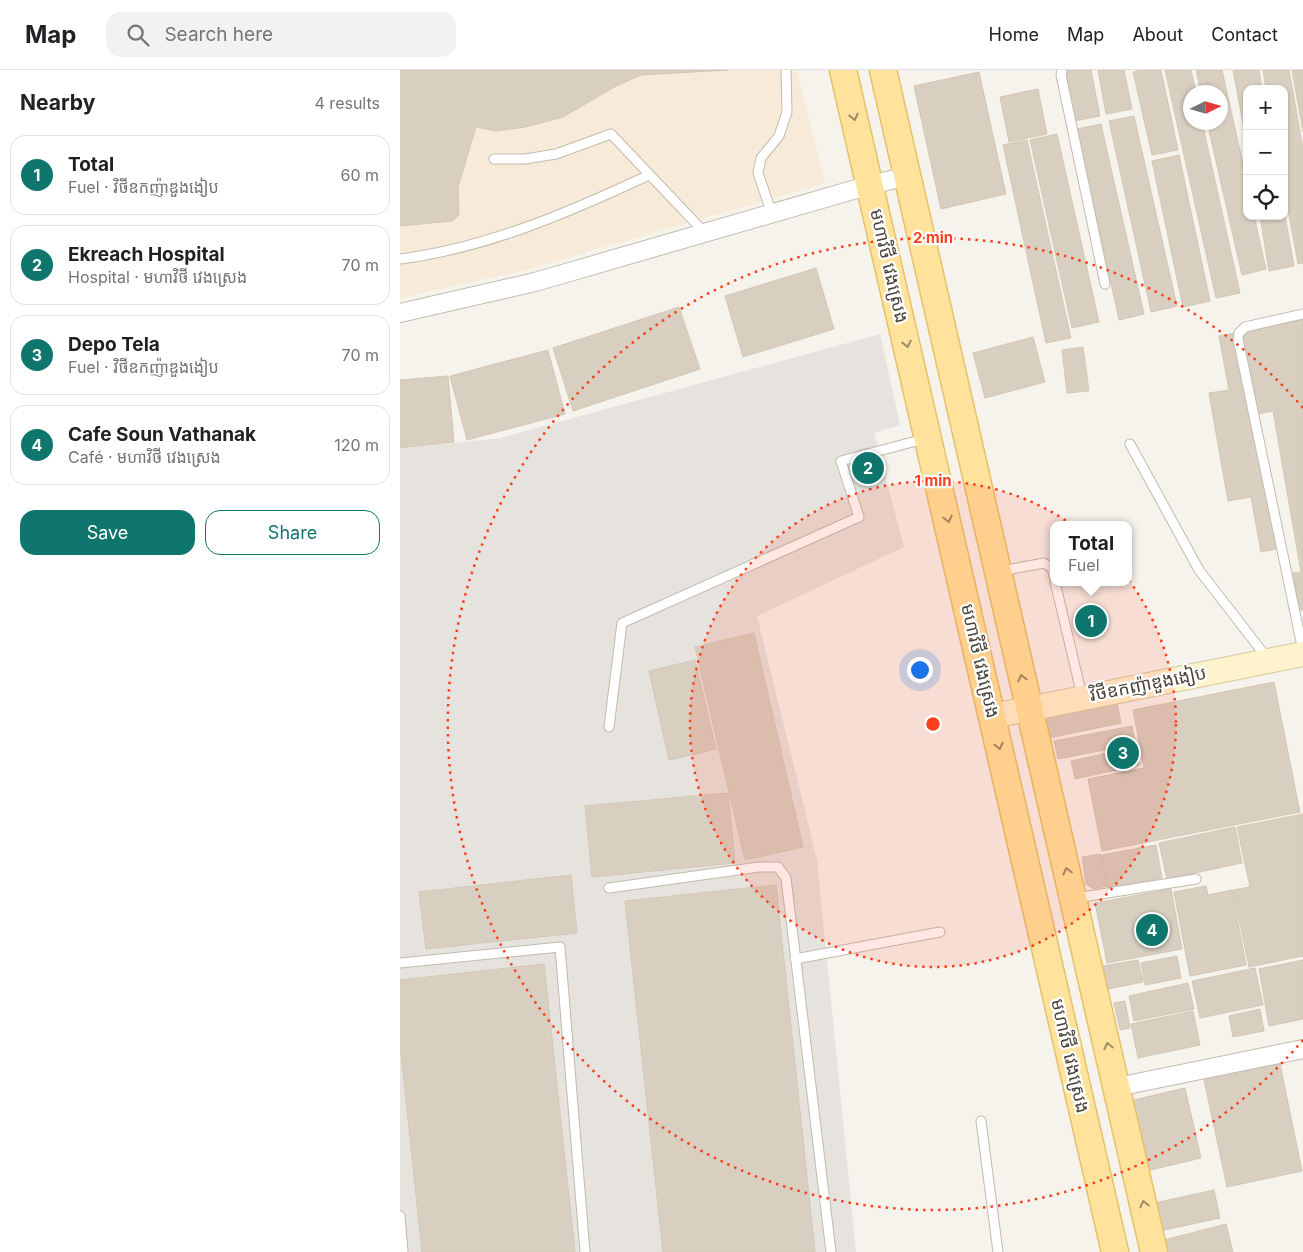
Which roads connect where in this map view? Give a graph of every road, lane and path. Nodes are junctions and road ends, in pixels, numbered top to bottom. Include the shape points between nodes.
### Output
1 (786, 70) edge
2 (843, 70) edge
3 (883, 70) edge
4 (1062, 70) edge
5 (494, 159) dead end
6 (649, 175) junction
7 (908, 176) junction
8 (870, 185) junction
9 (772, 214) junction
10 (705, 233) junction
11 (400, 259) edge
12 (1106, 284) dead end
13 (400, 313) edge
14 (1303, 314) edge
15 (929, 437) junction
16 (1130, 444) dead end
17 (1050, 567) edge
18 (998, 572) junction
19 (1056, 586) edge
20 (1303, 652) edge
21 (1268, 660) junction
22 (1082, 697) junction
23 (1029, 707) junction
24 (993, 716) junction
25 (609, 727) dead end
26 (1196, 880) dead end
27 (609, 888) dead end
28 (1074, 899) junction
29 (940, 932) dead end
30 (796, 959) junction
31 (400, 963) edge
32 (1303, 1051) edge
33 (1118, 1087) junction
34 (982, 1121) dead end
35 (400, 1216) edge
36 (403, 1252) edge
37 (585, 1252) edge
38 (831, 1252) edge
39 (998, 1252) edge
40 (1115, 1252) edge
41 (1154, 1252) edge

1 - 9 lane via 787,112 779,136 761,158 758,173
2 -> 8 main road, មហាវិថី វេងស្រេង
3 - 7 main road
4 - 12 lane
5 - 6 lane via 556,154 611,134
6 - 10 lane
6 - 11 lane via 575,210 460,248
7 - 8 street
7 - 18 main road
8 - 9 street
8 -> 15 main road, មហាវិថី វេងស្រេង
9 - 10 street
10 - 13 street via 535,282
14 - 20 lane via 1245,327 1238,339
15 -> 24 main road, មហាវិថី វេងស្រេង
15 - 25 lane via 841,461 858,517 622,622
16 - 21 lane via 1199,570
17 - 18 lane via 1044,563
23 -> 18 main road
19 - 22 lane
20 - 21 street, វិថីឧកញ៉ាឌួងងៀប
21 - 22 street, វិថីឧកញ៉ាឌួងងៀប
22 - 23 street, វិថីឧកញ៉ាឌួងងៀប
23 - 24 street, វិថីឧកញ៉ាឌួងងៀប
28 -> 23 main road
24 -> 40 main road, មហាវិថី វេងស្រេង
26 - 28 lane
27 - 30 lane via 759,867 778,868 786,878
33 -> 28 main road
29 - 30 lane
30 - 38 lane
31 - 37 lane via 560,947
32 - 33 street
41 -> 33 main road
34 - 39 lane
35 - 36 lane

